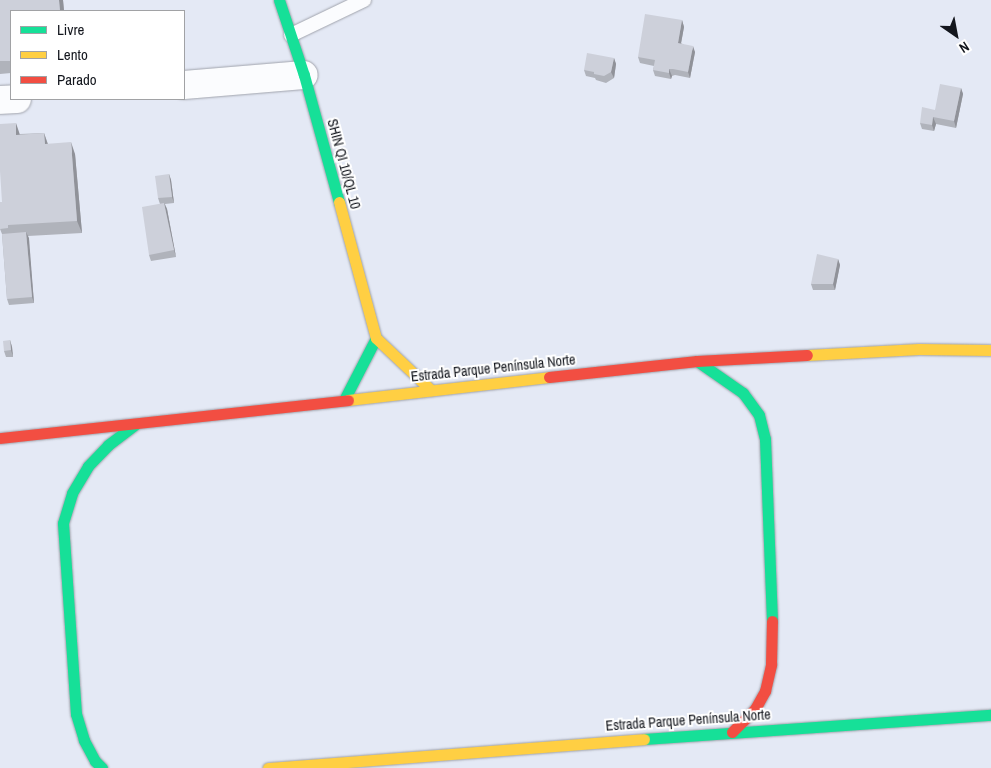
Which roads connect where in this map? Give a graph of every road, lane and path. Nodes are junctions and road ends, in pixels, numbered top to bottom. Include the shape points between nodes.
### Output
1 (279, 0) edge
2 (364, 0) edge
3 (290, 35) junction
4 (304, 75) junction
5 (185, 85) edge
6 (376, 338) junction
7 (991, 350) edge
8 (697, 361) junction
9 (431, 390) junction
10 (344, 400) junction
11 (138, 423) junction
12 (0, 438) edge
13 (991, 715) edge
14 (732, 732) junction
15 (102, 768) edge
16 (268, 768) edge

1 - 3 main road, SHIN QI 10/QL 10
2 - 3 lane
3 - 4 main road, SHIN QI 10/QL 10
4 - 5 street
4 - 6 main road, SHIN QI 10/QL 10
6 - 9 main road
6 - 10 main road
7 - 8 main road, Estrada Parque Península Norte via 919,349
8 - 9 main road, Estrada Parque Península Norte
8 - 14 main road via 743,394 759,415 765,439 773,642 771,664 765,691 755,709
9 - 10 main road, Estrada Parque Península Norte
10 - 11 main road, Estrada Parque Península Norte
11 - 12 main road, Estrada Parque Península Norte
11 - 15 main road via 108,445 88,466 72,493 63,522 76,714 84,740
13 - 14 main road, Estrada Parque Península Norte
14 - 16 main road, Estrada Parque Península Norte

